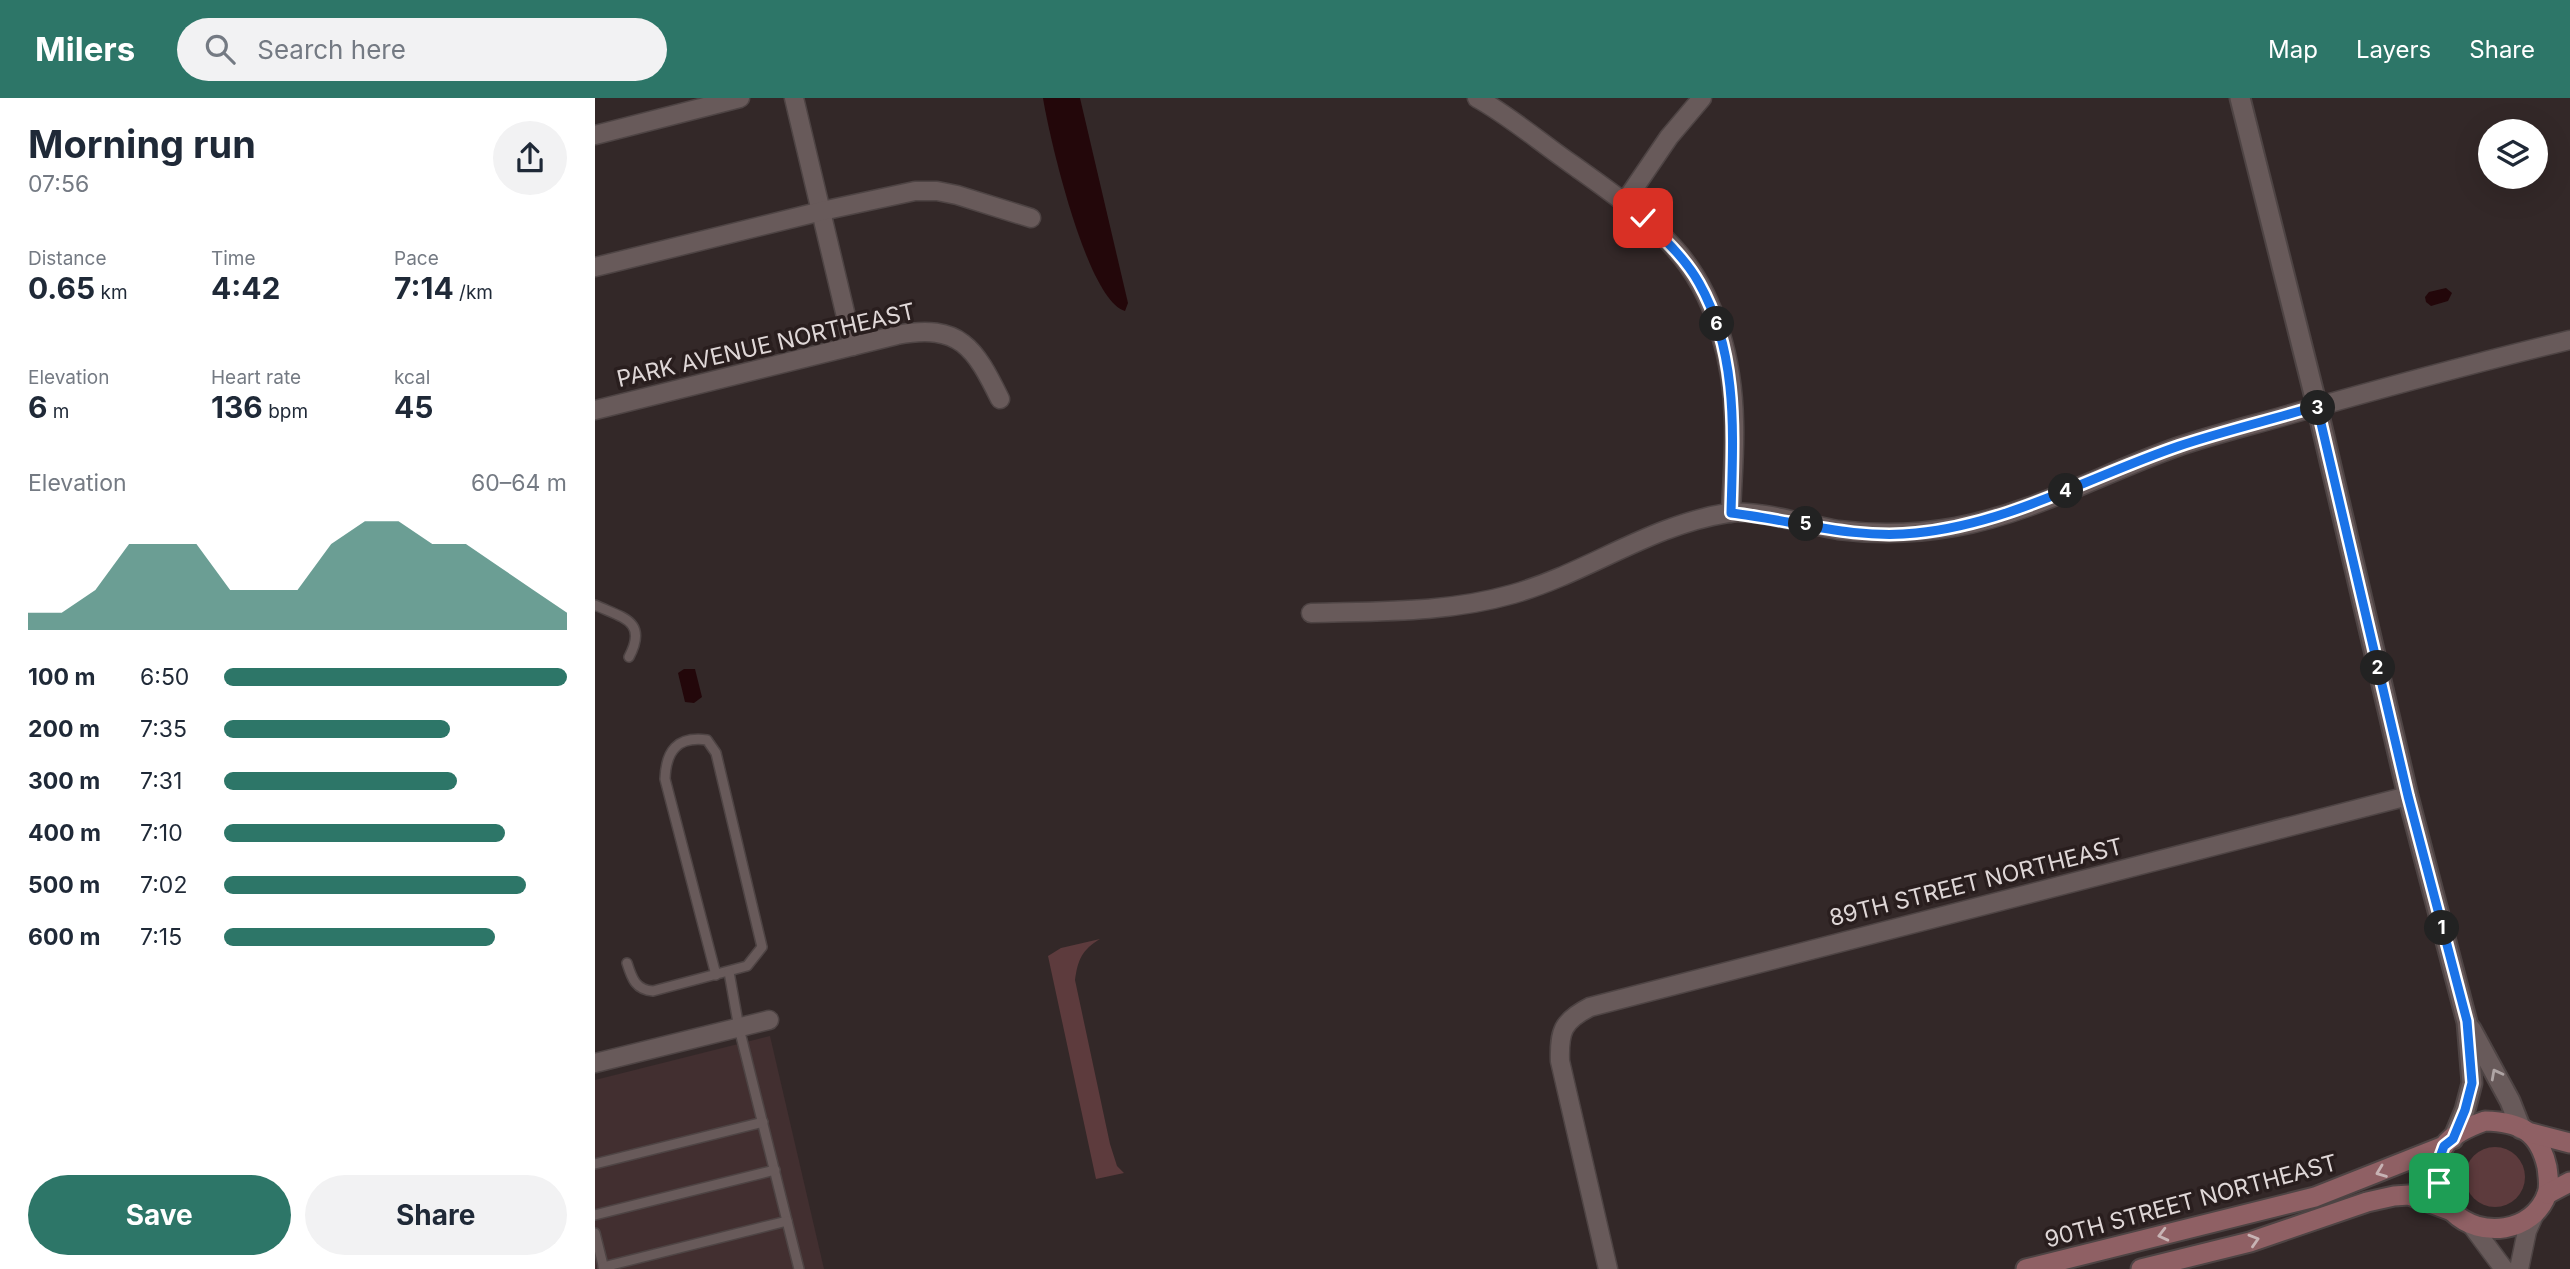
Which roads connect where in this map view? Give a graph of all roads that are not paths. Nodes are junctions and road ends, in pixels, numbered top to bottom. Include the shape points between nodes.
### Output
1 (740, 98) edge
2 (794, 98) edge
3 (1477, 98) edge
4 (1702, 98) edge
5 (2240, 98) edge
6 (595, 135) edge
7 (1624, 203) junction
8 (822, 211) junction
9 (1031, 218) dead end
10 (595, 267) edge
11 (2570, 340) edge
12 (853, 346) junction
13 (1000, 399) dead end
14 (2317, 406) junction
15 (595, 410) edge
16 (1731, 513) junction
17 (595, 605) edge
18 (1311, 613) dead end
19 (629, 657) dead end
20 (2408, 796) junction
21 (627, 963) dead end
22 (729, 972) junction
23 (716, 975) junction
24 (769, 1020) dead end
25 (2467, 1021) junction
26 (739, 1028) junction
27 (595, 1063) edge
28 (763, 1122) junction
29 (2526, 1131) junction
30 (2449, 1143) junction
31 (2570, 1143) edge
32 (595, 1164) edge
33 (775, 1170) junction
34 (2570, 1182) edge
35 (2547, 1194) junction
36 (2452, 1211) junction
37 (2536, 1212) junction
38 (595, 1215) edge
39 (787, 1221) junction
40 (2472, 1226) junction
41 (596, 1237) edge
42 (604, 1268) edge
43 (799, 1269) edge
44 (1608, 1269) edge
45 (2027, 1269) edge
46 (2141, 1269) edge
47 (2504, 1269) edge
48 (2519, 1269) edge

1 - 6 street
2 - 8 street
3 - 7 street
4 - 7 street via 1668,137
5 - 14 street
7 - 16 street via 1675,250 1699,282 1714,316 1724,346 1734,421
8 - 9 street via 880,197 937,191
8 - 10 street
8 - 12 street
11 - 14 street
12 - 13 street, PARK AVENUE NORTHEAST via 912,332 945,335 971,349
12 - 15 street, PARK AVENUE NORTHEAST
14 - 16 street via 2179,446 2029,505 1959,526 1915,534 1878,534
14 - 20 street
16 - 18 street via 1648,536 1551,581 1490,600 1440,610
17 - 19 lane via 630,621 637,638
20 - 25 street
20 - 44 street, 89TH STREET NORTHEAST via 1590,1007 1572,1016 1560,1042 1560,1061
21 - 23 lane via 633,980 643,990
22 - 23 lane
22 - 23 lane via 747,966 762,947 716,753 707,740 695,738 681,741 672,751 665,764 665,779
22 - 26 lane
24 - 26 street
29 -> 25 street
25 - 30 street via 2472,1083
26 - 27 street
26 - 28 lane
28 - 32 lane
28 - 33 lane
29 - 30 main road via 2504,1122 2485,1121 2467,1127
29 - 31 main road
29 - 35 main road via 2544,1155
30 - 36 main road via 2440,1157 2439,1183
30 -> 45 main road, 90TH STREET NORTHEAST via 2315,1197
33 - 38 lane
33 - 39 lane
34 - 35 main road
35 - 37 main road
36 - 40 main road
46 -> 36 main road, 90TH STREET NORTHEAST via 2250,1242 2394,1196 2409,1195
37 - 40 main road via 2512,1227
37 - 48 street
39 - 42 lane
39 - 43 lane
40 - 47 street
41 - 42 lane

